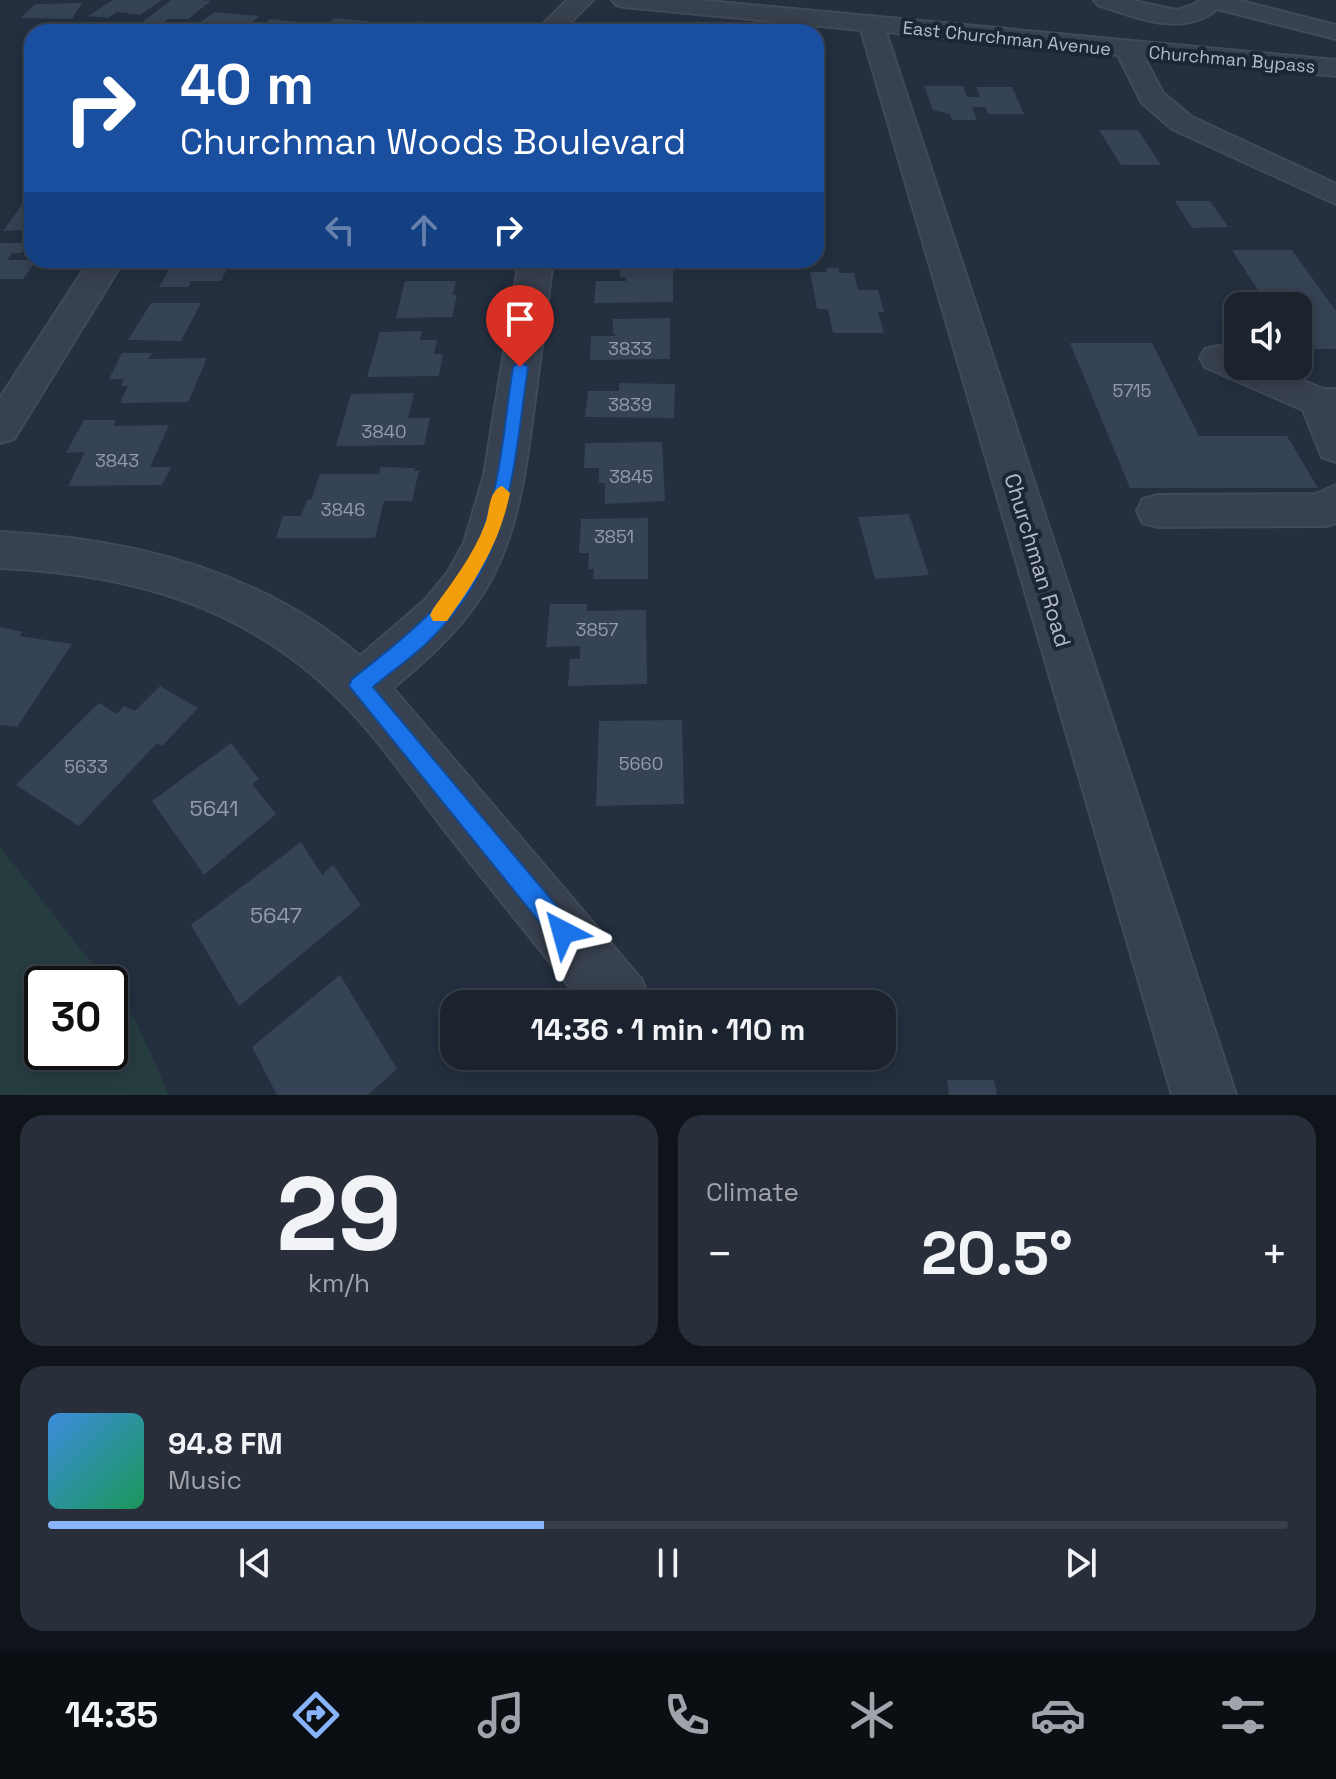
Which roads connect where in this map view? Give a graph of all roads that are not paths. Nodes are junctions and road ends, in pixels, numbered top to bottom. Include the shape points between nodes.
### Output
1 (581, 0) edge
2 (624, 0) edge
3 (1106, 0) edge
4 (535, 23) edge
5 (871, 24) junction
6 (1336, 32) edge
7 (1128, 50) junction
8 (1336, 68) edge
9 (1336, 195) edge
10 (102, 268) edge
11 (535, 270) edge
12 (1218, 358) dead end
13 (1327, 402) edge
14 (0, 429) edge
15 (1336, 447) edge
16 (1336, 501) edge
17 (1158, 511) dead end
18 (0, 550) edge
19 (359, 686) junction
20 (610, 990) edge
21 (1204, 1095) edge

1 - 4 street
2 - 5 street, East Churchman Avenue
3 - 6 street via 1181,18 1198,15 1213,1
5 - 7 street, East Churchman Avenue
5 - 21 street, Churchman Road
7 - 8 street, Churchman Bypass
7 - 9 street, East Churchman Avenue via 1152,97 1182,123
10 - 14 street
11 - 19 street via 504,483 488,541 465,583 432,624
12 - 13 street
13 - 15 street
16 - 17 street via 1326,510
18 - 19 street via 88,556 182,578 275,621
19 - 20 street

